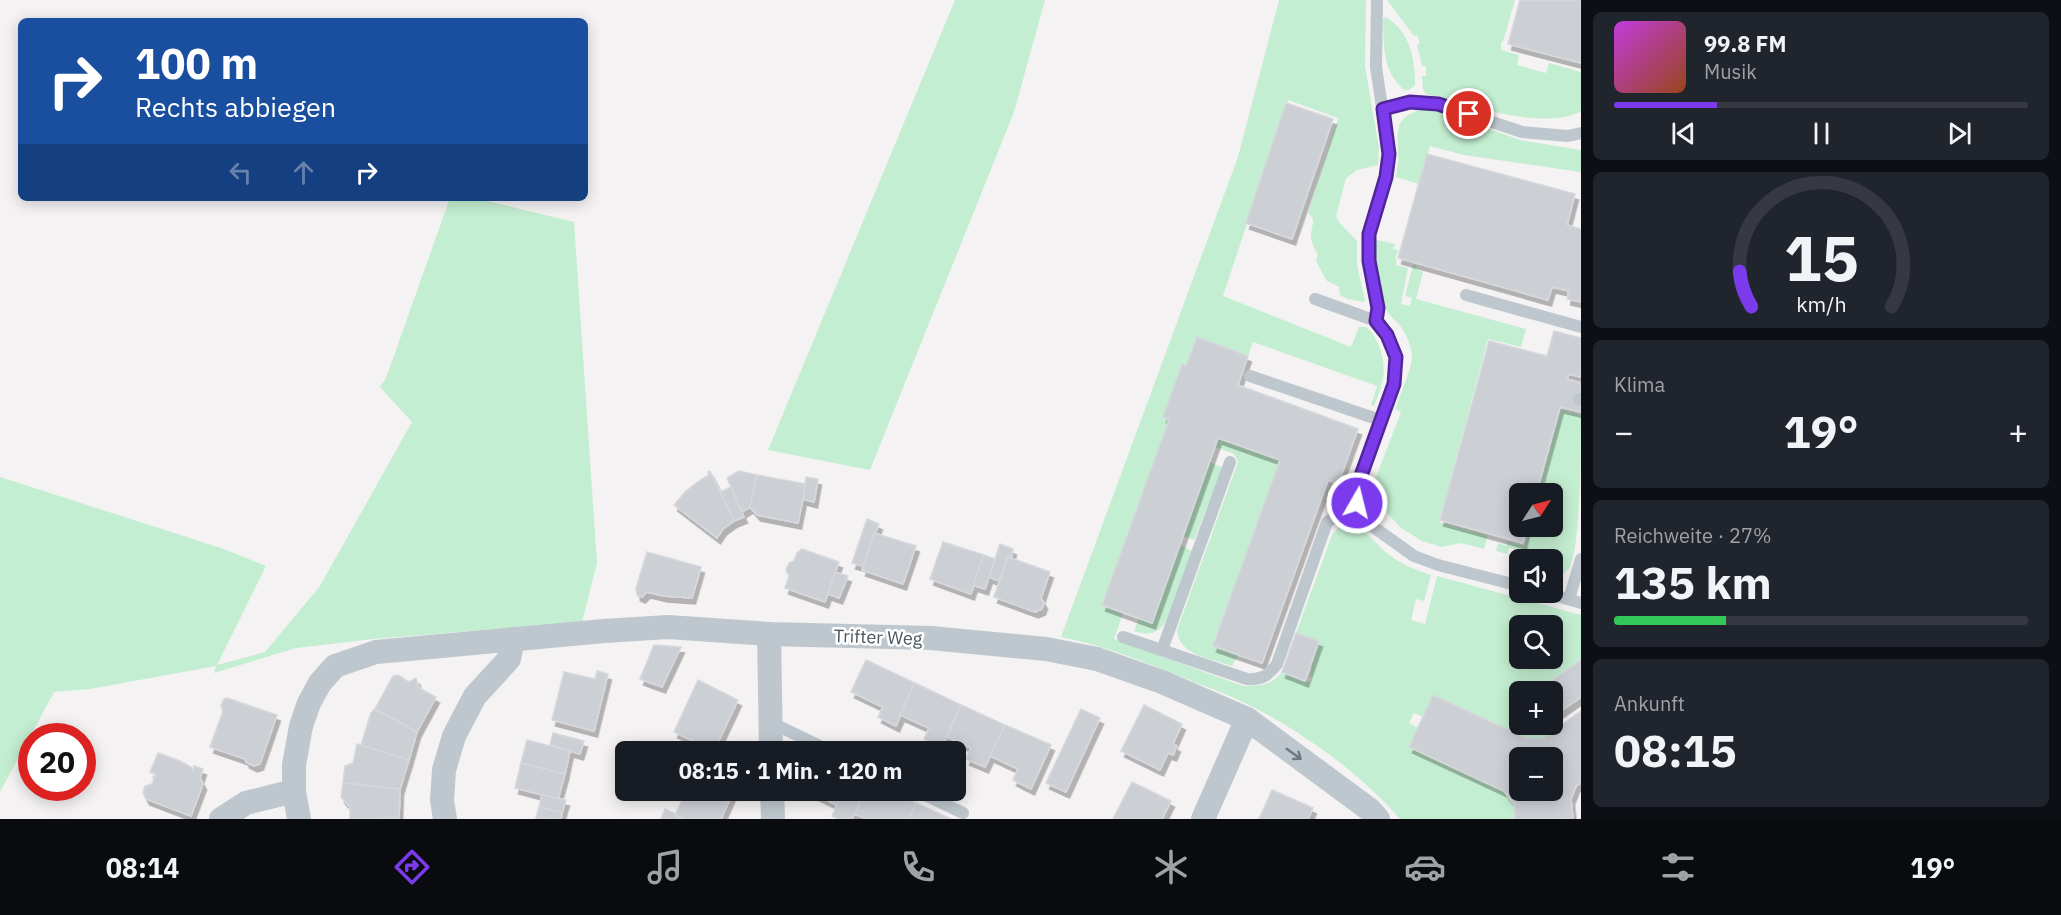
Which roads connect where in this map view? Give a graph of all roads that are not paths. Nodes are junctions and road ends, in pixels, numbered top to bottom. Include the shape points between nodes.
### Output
1 (1377, 0) edge
2 (1383, 109) junction
3 (1581, 133) edge
4 (1466, 295) dead end
5 (1315, 299) dead end
6 (1376, 321) junction
7 (1581, 327) edge
8 (1250, 376) dead end
9 (1380, 420) junction
10 (1230, 462) dead end
11 (1357, 503) junction
12 (1581, 559) edge
13 (1509, 583) edge
14 (1575, 601) edge
15 (769, 634) junction
16 (1123, 637) dead end
17 (513, 639) junction
18 (1162, 650) junction
19 (1247, 719) junction
20 (770, 722) junction
21 (771, 741) edge
22 (809, 741) edge
23 (294, 791) junction
24 (772, 801) edge
25 (938, 801) edge
26 (963, 813) dead end
27 (221, 819) edge
28 (300, 819) edge
29 (445, 819) edge
30 (772, 819) edge
31 (1203, 819) edge
32 (1378, 819) edge

1 - 2 lane via 1376,67
2 - 3 lane via 1410,102 1438,104 1522,132 1568,136
2 - 6 lane via 1389,154 1369,234 1369,261 1378,308
4 - 7 lane
5 - 6 lane
6 - 9 lane via 1396,357 1394,384
8 - 9 lane
9 - 11 lane via 1358,484
10 - 18 lane
11 - 13 lane via 1372,526 1414,556
11 - 18 lane via 1327,522 1269,674 1258,680 1247,679
12 - 14 lane
15 - 17 street, Trifter Weg via 668,627
15 - 19 street, Trifter Weg via 930,638 1047,649 1096,659 1162,682
15 - 20 street
16 - 18 lane
17 - 23 street, Trifter Weg via 376,652 335,666 309,703 294,765
17 - 29 street via 509,659 475,696 454,735 444,770
19 - 31 street
19 -> 32 street, Trifter Weg
20 - 21 street
20 - 22 lane
23 - 27 street via 246,803
23 - 28 street
24 - 30 street
25 - 26 lane

